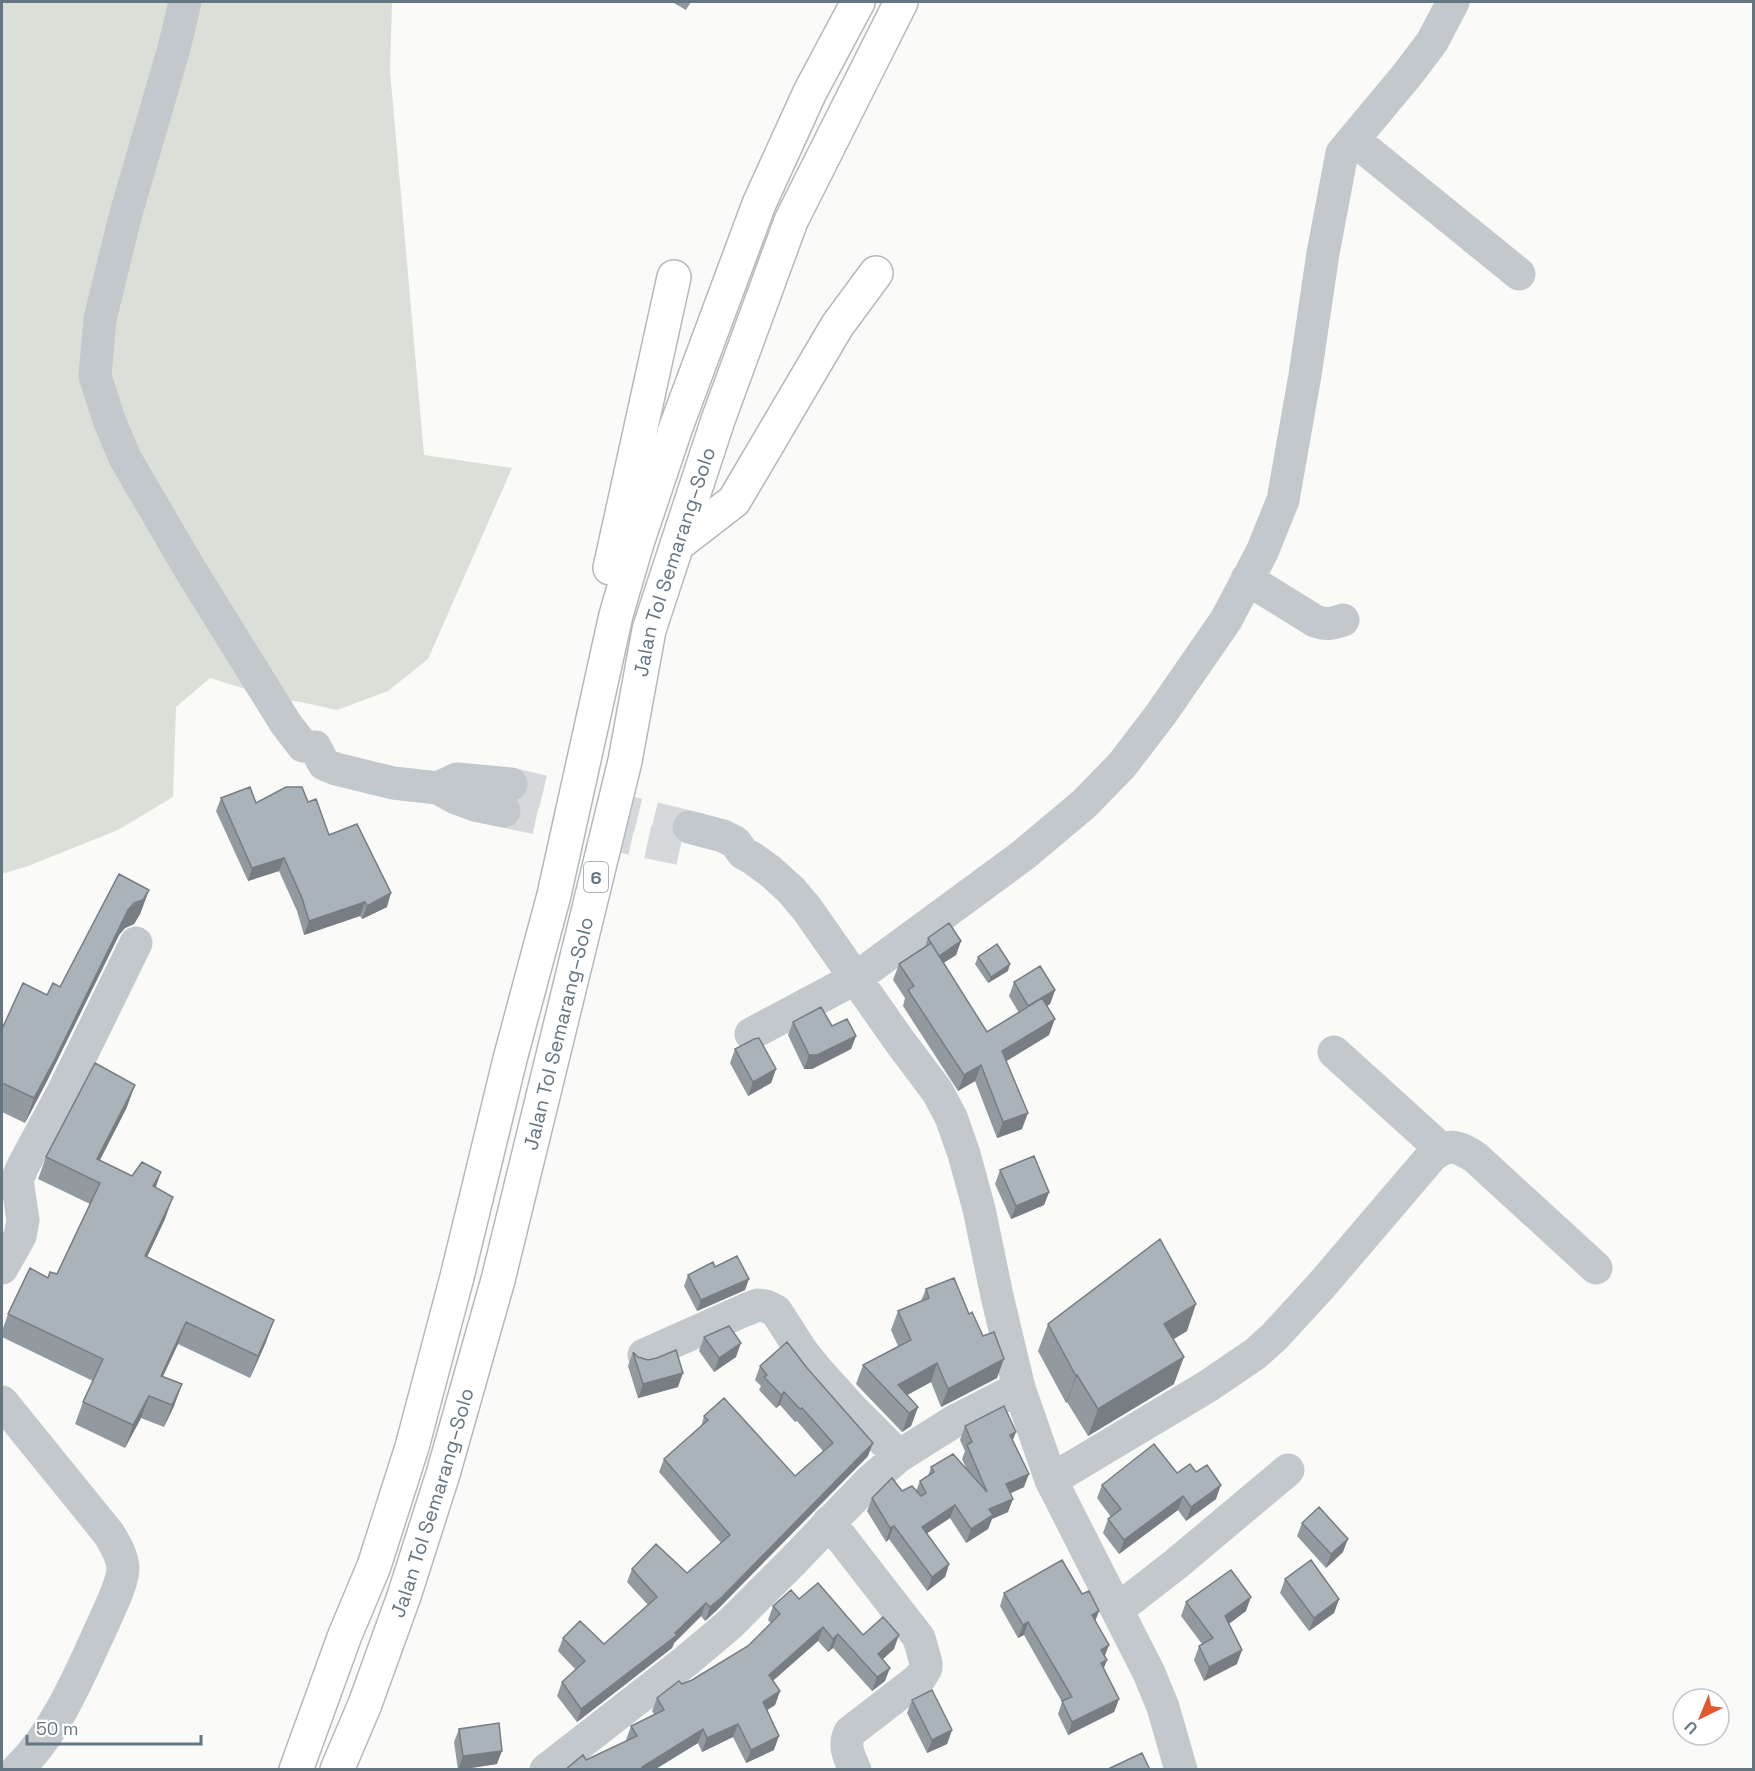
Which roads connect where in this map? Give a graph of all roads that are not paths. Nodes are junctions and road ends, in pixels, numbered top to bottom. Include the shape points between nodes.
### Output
1 (184, 2) edge
2 (858, 2) edge
3 (901, 2) edge
4 (1453, 2) edge
5 (1354, 140) junction
6 (876, 273) dead end
7 (1519, 274) dead end
8 (674, 277) dead end
9 (677, 545) junction
10 (1247, 579) junction
11 (1343, 620) dead end
12 (594, 712) junction
13 (508, 797) tunnel mouth
14 (687, 838) tunnel mouth
15 (136, 943) dead end
16 (856, 978) junction
17 (751, 1034) dead end
18 (1334, 1052) dead end
19 (1440, 1149) junction
20 (2, 1268) edge
21 (1596, 1268) dead end
22 (644, 1355) dead end
23 (1019, 1388) junction
24 (2, 1402) edge
25 (899, 1456) junction
26 (1288, 1470) dead end
27 (1051, 1480) junction
28 (829, 1522) junction
29 (1117, 1610) junction
30 (17, 1770) edge
31 (296, 1770) edge
32 (337, 1770) edge
33 (546, 1770) edge
34 (855, 1770) edge
35 (1182, 1770) edge

1 - 13 street via 100,319 95,376 124,458 303,746 315,747 324,764 336,769 393,783 438,788 475,805
2 - 12 highway, Jalan Tol Semarang–Solo / 6 via 810,92 759,204 676,427 616,615
3 - 9 highway, Jalan Tol Semarang–Solo / 6 via 791,221
4 - 5 street via 1432,42
5 - 7 street
5 - 10 street via 1342,153 1283,500
6 - 9 highway via 837,326 734,501
8 - 12 highway via 599,620
9 - 32 highway, Jalan Tol Semarang–Solo / 6 via 650,630 625,761 495,1291 404,1596
10 - 11 street via 1315,621 1333,624
10 - 16 street via 1226,620 1161,714 1122,765 1084,804 1022,856
12 - 31 highway, Jalan Tol Semarang–Solo / 6 via 554,895 412,1447 374,1566
14 - 16 street via 731,858 743,853 770,871 807,909
15 - 20 street via 23,1166 18,1180 23,1220 20,1236
16 - 17 street
16 - 23 street via 937,1091 951,1117 979,1209
18 - 19 street
19 - 21 street via 1464,1150 1475,1157
19 - 27 street via 1320,1287 1255,1354
22 - 25 street via 745,1310 769,1306 816,1369
23 - 25 street
23 - 27 street
24 - 30 street via 109,1534 118,1548 123,1569 116,1594 72,1692
25 - 28 street
26 - 29 street
27 - 29 street
28 - 33 street via 729,1624
28 - 34 street via 919,1638 926,1663 920,1678 850,1732 846,1748
29 - 35 street via 1163,1707

